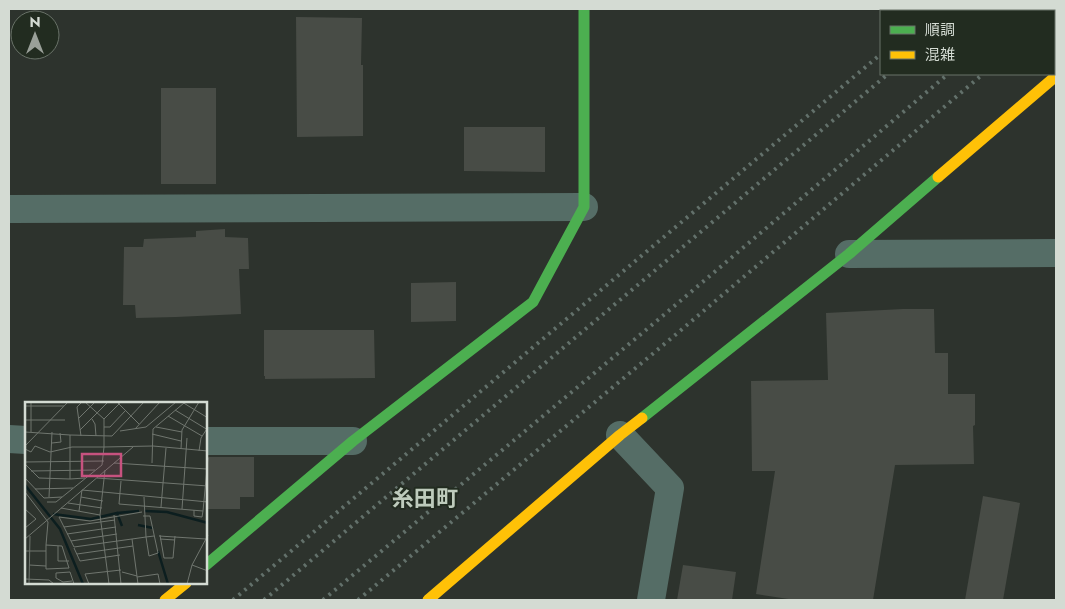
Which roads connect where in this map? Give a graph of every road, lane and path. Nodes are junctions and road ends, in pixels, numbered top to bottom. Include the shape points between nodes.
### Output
1 (584, 9) edge
2 (1056, 76) edge
3 (584, 207) junction
4 (9, 209) edge
5 (1056, 253) edge
6 (849, 254) junction
7 (620, 435) junction
8 (9, 440) edge
9 (25, 440) edge
10 (208, 441) edge
11 (353, 441) junction
12 (208, 563) edge
13 (185, 584) edge
14 (165, 600) edge
15 (428, 600) edge
16 (652, 600) edge

1 - 3 street
2 - 6 street
3 - 4 street
3 - 11 street via 533,302
5 - 6 street
6 - 7 street
7 - 15 street
7 - 16 street via 670,488
8 - 9 street
10 - 11 street
11 - 12 street
13 - 14 street

